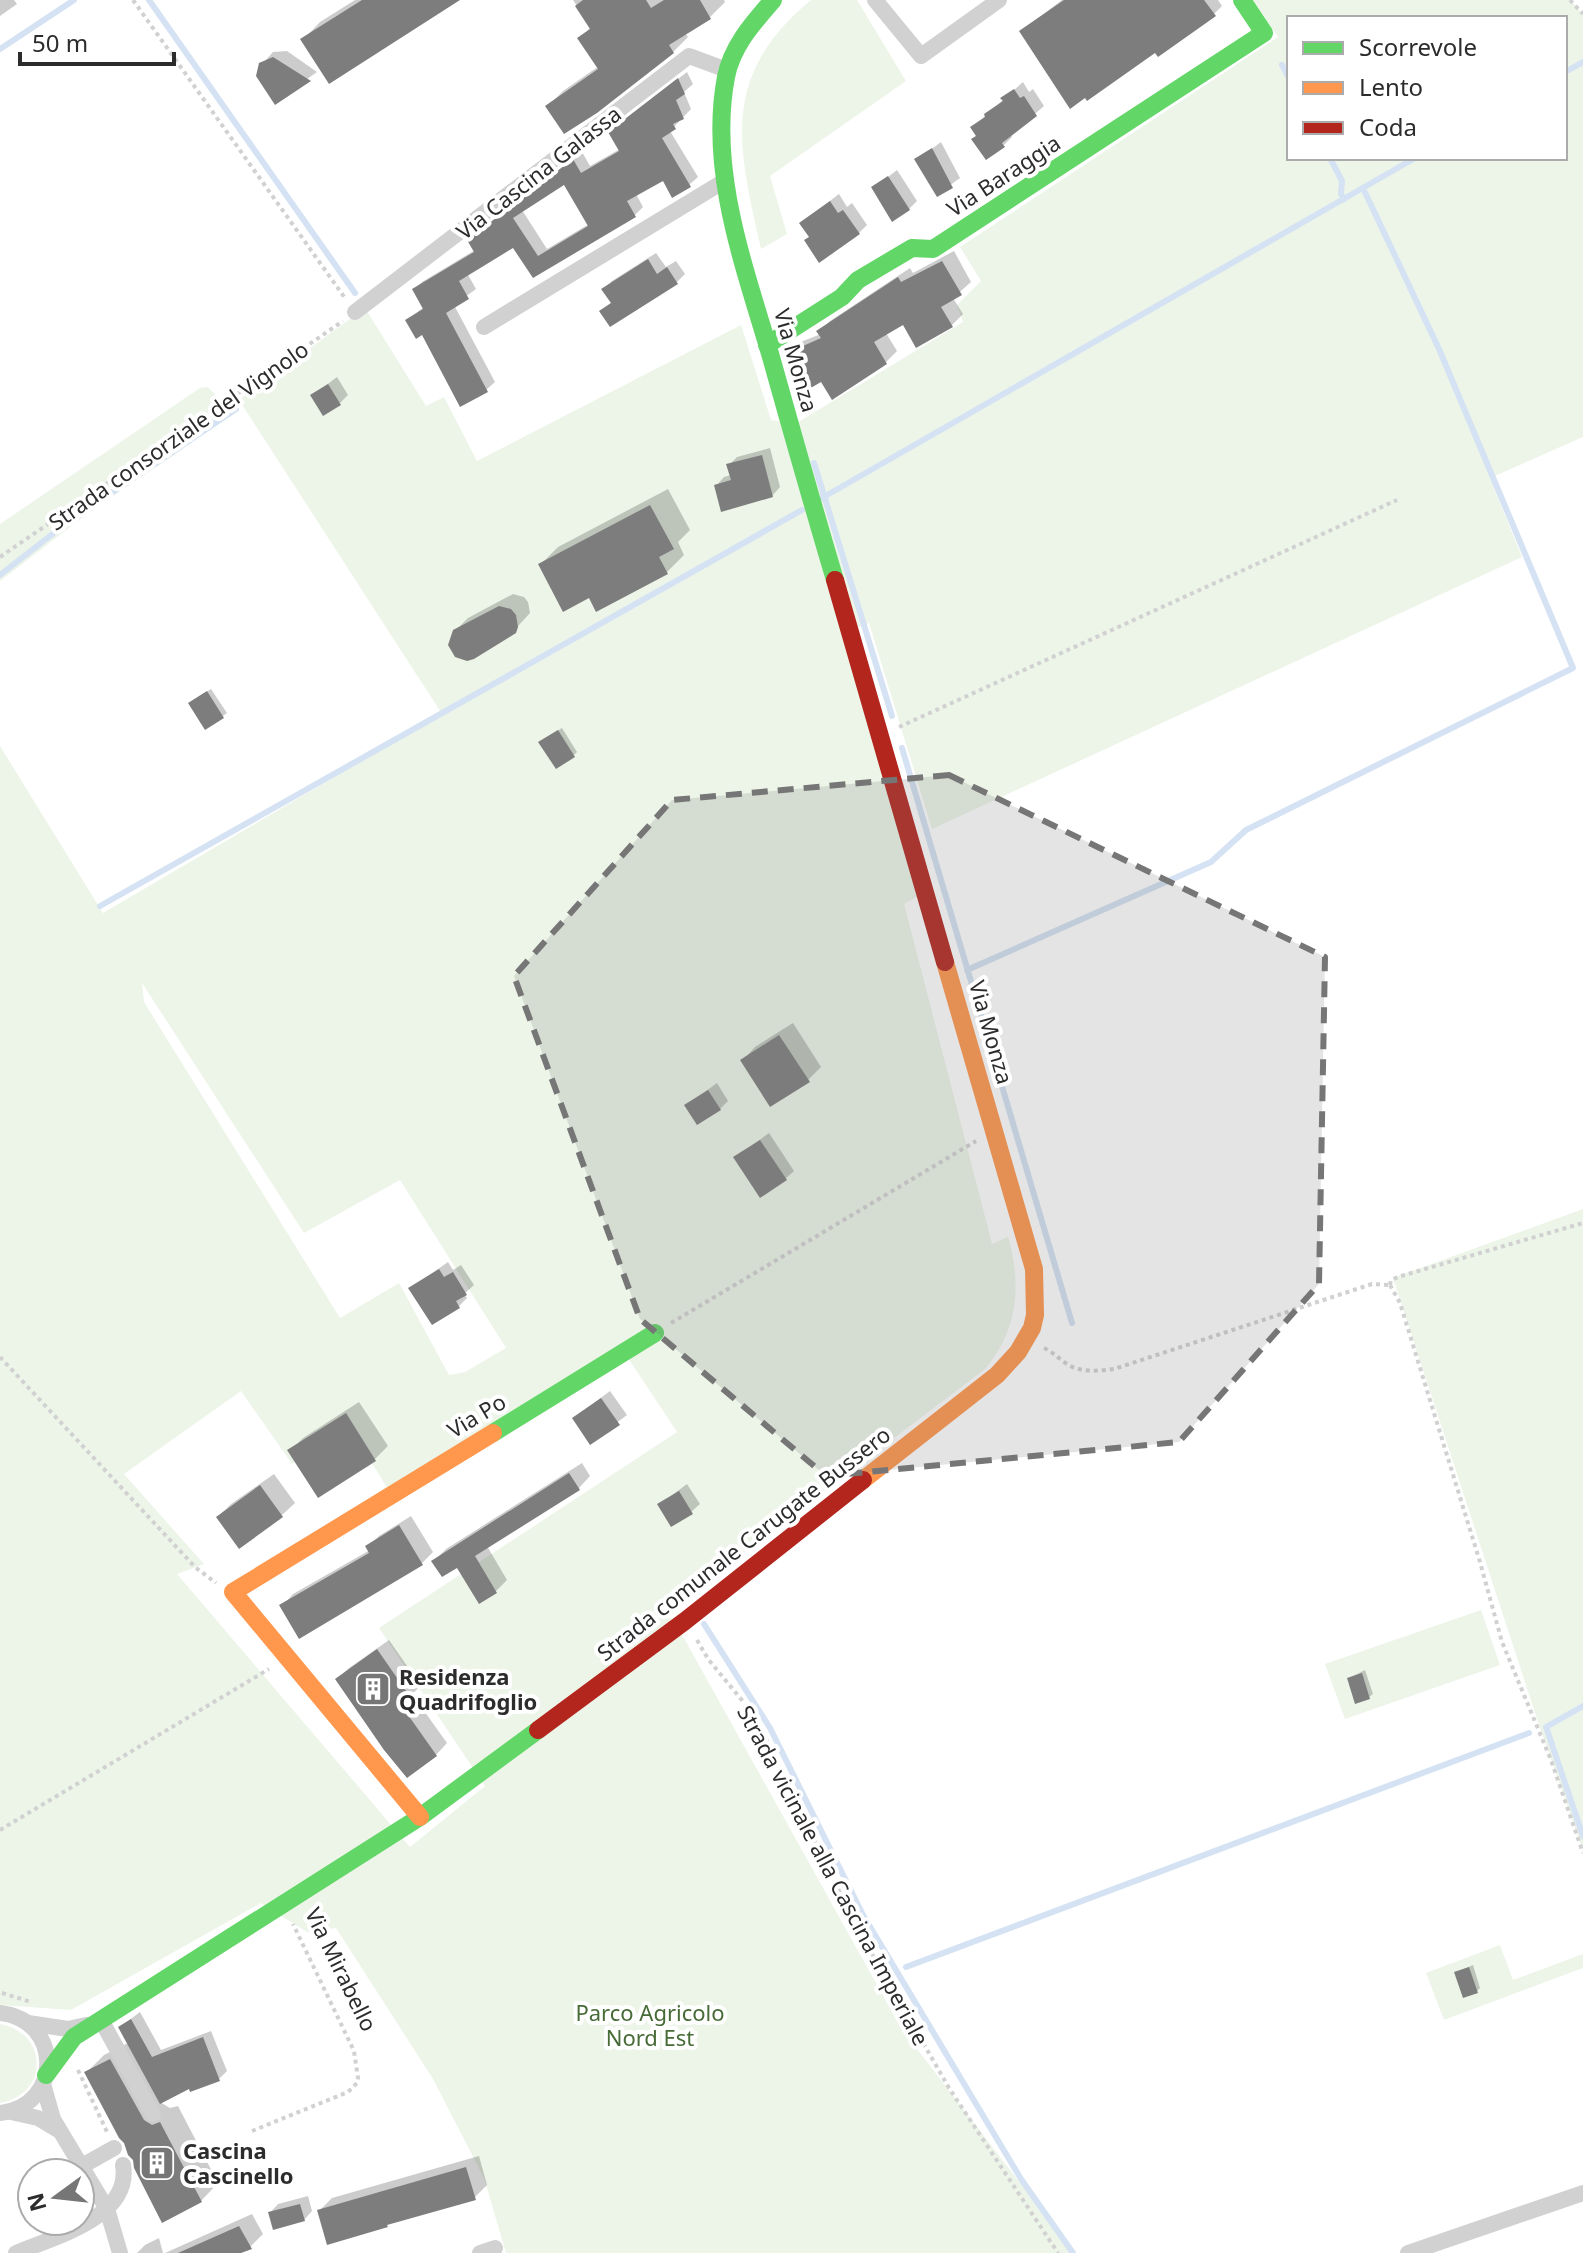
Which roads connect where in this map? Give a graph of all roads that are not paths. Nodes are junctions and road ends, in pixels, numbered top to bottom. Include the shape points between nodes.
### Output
1 (773, 0) edge
2 (875, 0) edge
3 (999, 0) edge
4 (1242, 0) edge
5 (727, 70) junction
6 (726, 180) junction
7 (355, 312) road end
8 (484, 327) dead end
9 (767, 345) junction
10 (655, 1333) road end
11 (1028, 1339) joint
12 (477, 1774) joint
13 (420, 1817) junction
14 (0, 2013) edge
15 (98, 2022) junction
16 (28, 2023) junction
17 (45, 2080) junction
18 (5, 2113) edge
19 (153, 2114) dead end
20 (63, 2134) junction
21 (114, 2148) road end
22 (77, 2157) edge
23 (96, 2158) edge
24 (123, 2165) dead end
25 (96, 2190) edge
26 (1583, 2193) edge
27 (107, 2209) junction
28 (16, 2253) edge
29 (120, 2253) edge
30 (1408, 2253) edge

1 - 5 street, Via Monza via 750,23
2 - 3 street via 921,56
4 - 9 street, Via Baraggia via 1264,33 933,249 912,248
5 - 6 street, Via Monza via 720,124
5 - 7 street, Via Cascina Galassa via 689,56
6 - 8 street
6 - 9 street, Via Monza
9 - 11 street, Via Monza via 1036,1278 1035,1324
10 - 13 street, Via Po via 233,1592
11 - 12 street, Strada comunale Carugate Bussero via 997,1375 685,1621
12 - 13 street, Via Mirabello
13 - 15 street, Via Mirabello
14 - 16 street, Via Mirabello
15 - 16 street, Via Mirabello via 68,2029
15 - 17 street, Via Mirabello via 69,2041
15 - 19 street
16 - 17 street via 45,2048
17 - 18 street via 32,2100
17 - 20 street via 51,2113
18 - 20 street via 45,2121
20 - 22 street
21 - 23 street
24 - 27 street via 120,2192
25 - 27 street
26 - 30 street
27 - 28 street via 88,2223
27 - 29 street

